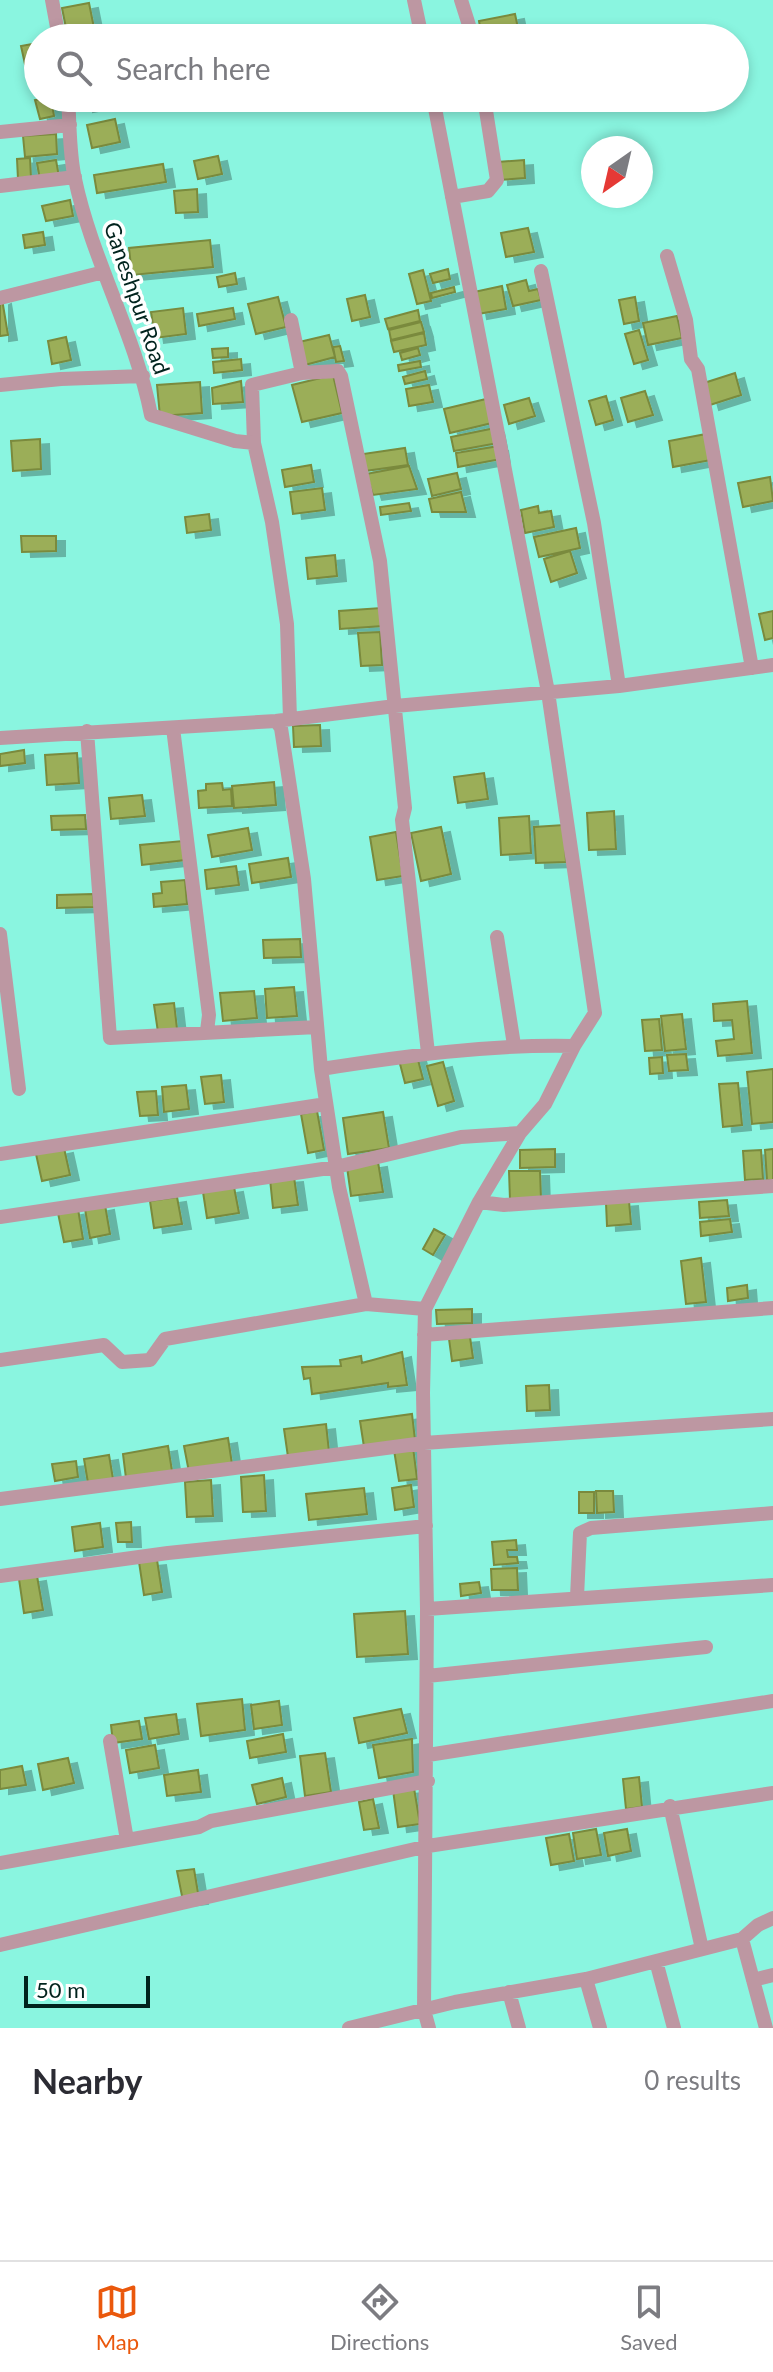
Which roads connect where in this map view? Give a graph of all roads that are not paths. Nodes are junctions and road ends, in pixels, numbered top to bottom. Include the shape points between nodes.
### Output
1 (52, 0) edge
2 (414, 0) edge
3 (461, 0) edge
4 (56, 24) edge
5 (419, 24) edge
6 (469, 24) edge
7 (69, 112) edge
8 (436, 112) edge
9 (486, 112) edge
10 (70, 125) junction
11 (0, 132) edge
12 (75, 177) junction
13 (0, 186) edge
14 (452, 197) junction
15 (667, 256) dead end
16 (541, 271) dead end
17 (104, 272) junction
18 (0, 298) edge
19 (291, 320) dead end
20 (302, 373) junction
21 (143, 376) junction
22 (0, 385) edge
23 (254, 443) junction
24 (773, 665) edge
25 (752, 668) junction
26 (619, 686) junction
27 (548, 692) junction
28 (395, 706) junction
29 (283, 720) junction
30 (173, 728) junction
31 (87, 731) junction
32 (0, 738) edge
33 (0, 934) edge
34 (497, 937) dead end
35 (317, 1027) junction
36 (207, 1031) junction
37 (514, 1045) junction
38 (574, 1046) junction
39 (428, 1053) junction
40 (321, 1069) junction
41 (19, 1089) dead end
42 (326, 1104) junction
43 (520, 1133) junction
44 (0, 1154) edge
45 (336, 1167) junction
46 (773, 1186) edge
47 (479, 1202) junction
48 (0, 1217) edge
49 (366, 1304) junction
50 (773, 1308) edge
51 (425, 1309) junction
52 (424, 1335) junction
53 (0, 1360) edge
54 (773, 1419) edge
55 (424, 1443) junction
56 (0, 1499) edge
57 (773, 1513) edge
58 (426, 1526) junction
59 (0, 1576) edge
60 (773, 1585) edge
61 (577, 1597) junction
62 (427, 1609) junction
63 (706, 1647) dead end
64 (427, 1676) junction
65 (773, 1701) edge
66 (110, 1741) dead end
67 (428, 1755) junction
68 (428, 1781) junction
69 (773, 1793) edge
70 (670, 1806) junction
71 (127, 1840) junction
72 (428, 1846) junction
73 (0, 1863) edge
74 (773, 1918) edge
75 (742, 1939) junction
76 (0, 1945) edge
77 (702, 1949) junction
78 (656, 1961) junction
79 (773, 1975) edge
80 (586, 1979) junction
81 (753, 1980) junction
82 (509, 1992) junction
83 (424, 2010) junction
84 (357, 2027) edge
85 (429, 2028) edge
86 (519, 2028) edge
87 (600, 2028) edge
88 (674, 2028) edge
89 (766, 2028) edge

1 - 4 street
2 - 5 street
3 - 6 street
7 - 10 street, Ganeshpur Road
8 - 14 street
9 - 14 street via 497,180 488,191
10 - 11 street
10 - 12 street, Ganeshpur Road
12 - 13 street
12 - 17 street, Ganeshpur Road
14 - 27 street
15 - 25 street via 691,359 698,369
16 - 26 street via 594,523
17 - 18 street
17 - 21 street, Ganeshpur Road
19 - 20 street
20 - 23 street via 252,385
20 - 28 street via 338,371 341,376 380,561
21 - 22 street
21 - 23 street, Ganeshpur Road via 151,415
23 - 29 street via 287,624
24 - 25 street
25 - 26 street
26 - 27 street
27 - 28 street
27 - 38 street via 595,1013
28 - 29 street
28 - 39 street
29 - 30 street
29 - 35 street
30 - 31 street
30 - 36 street
31 - 32 street
31 - 36 street via 110,1038
33 - 41 street
34 - 37 street
35 - 36 street
35 - 40 street
37 - 38 street
37 - 39 street
38 - 43 street via 545,1104
39 - 40 street
40 - 42 street
42 - 44 street
42 - 45 street
43 - 45 street via 461,1137
43 - 47 street
45 - 48 street
45 - 49 street
46 - 47 street via 504,1205
47 - 51 street
49 - 51 street
49 - 53 street via 165,1339 150,1360 122,1362 104,1345
50 - 52 street
51 - 52 street
52 - 55 street
54 - 55 street
55 - 56 street
55 - 58 street
57 - 61 street via 591,1528 580,1533
58 - 59 street
58 - 62 street
60 - 61 street
61 - 62 street
62 - 64 street
63 - 64 street
64 - 67 street
65 - 67 street
66 - 71 street
67 - 68 street
68 - 71 street
68 - 72 street
69 - 70 street
70 - 72 street
70 - 77 street
71 - 73 street
72 - 76 street
72 - 83 street
74 - 75 street
75 - 77 street
75 - 81 street
77 - 78 street
78 - 80 street
78 - 88 street
79 - 81 street
80 - 82 street
80 - 87 street
81 - 89 street
82 - 83 street
82 - 86 street
83 - 84 street
83 - 85 street

